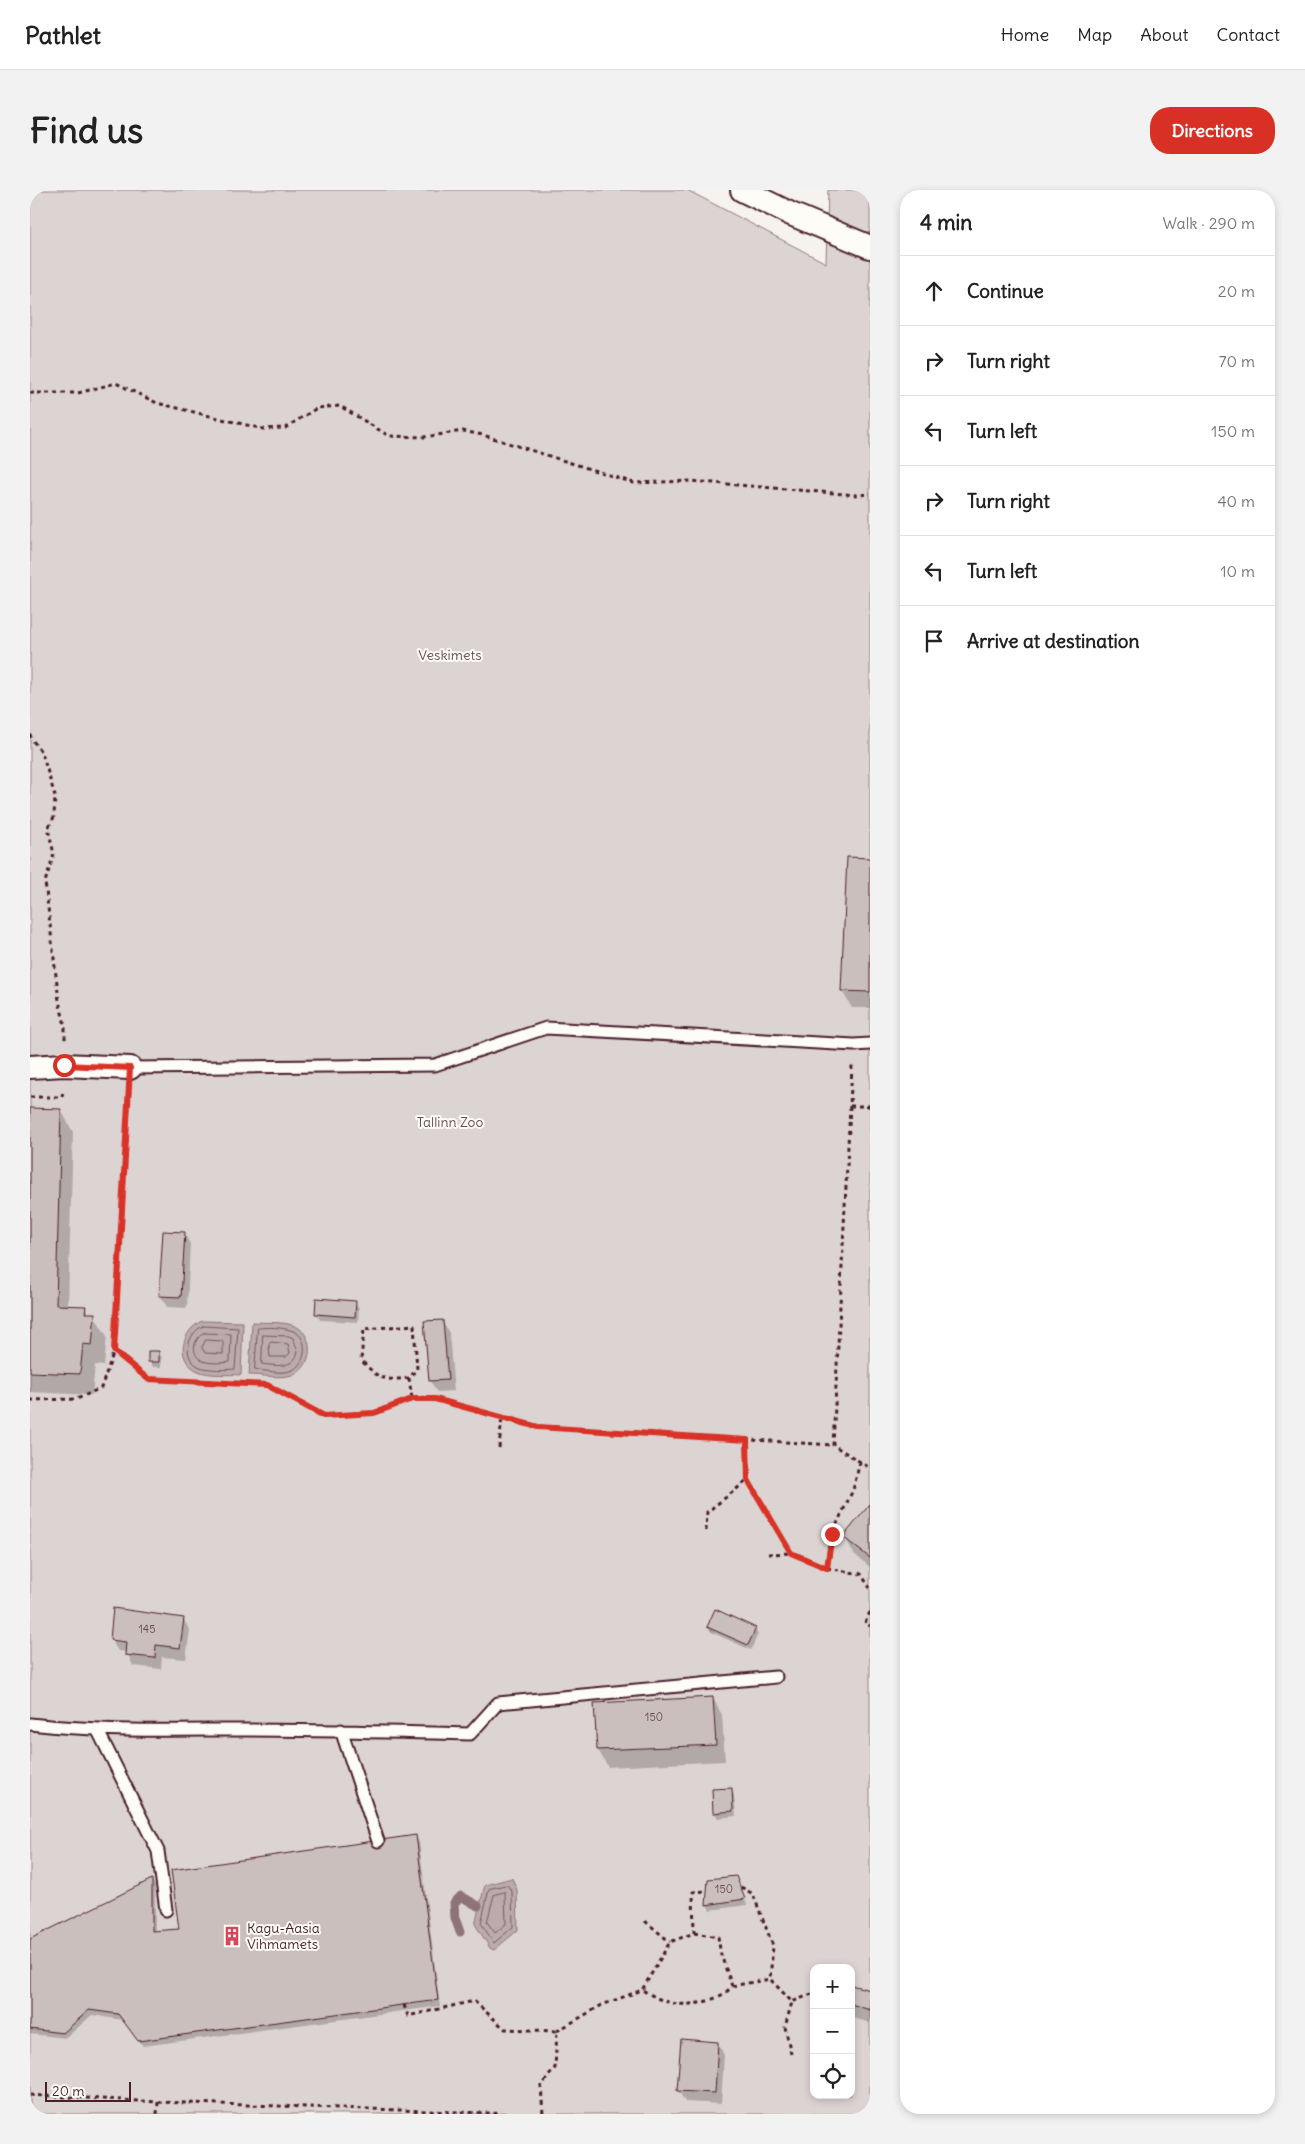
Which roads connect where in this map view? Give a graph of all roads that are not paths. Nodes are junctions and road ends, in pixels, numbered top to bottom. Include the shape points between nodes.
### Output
1 (742, 190) edge
2 (870, 247) edge
3 (870, 1044) edge
4 (30, 1067) edge
5 (130, 1068) joint
6 (776, 1677) dead end
7 (30, 1724) edge
8 (97, 1729) junction
9 (341, 1730) junction
10 (378, 1841) dead end
11 (166, 1910) dead end

1 - 2 street
3 - 5 lane via 546,1028 435,1065
4 - 5 street
6 - 9 lane via 498,1703 470,1734
7 - 8 lane
8 - 9 lane
8 - 11 lane via 158,1851
9 - 10 lane

